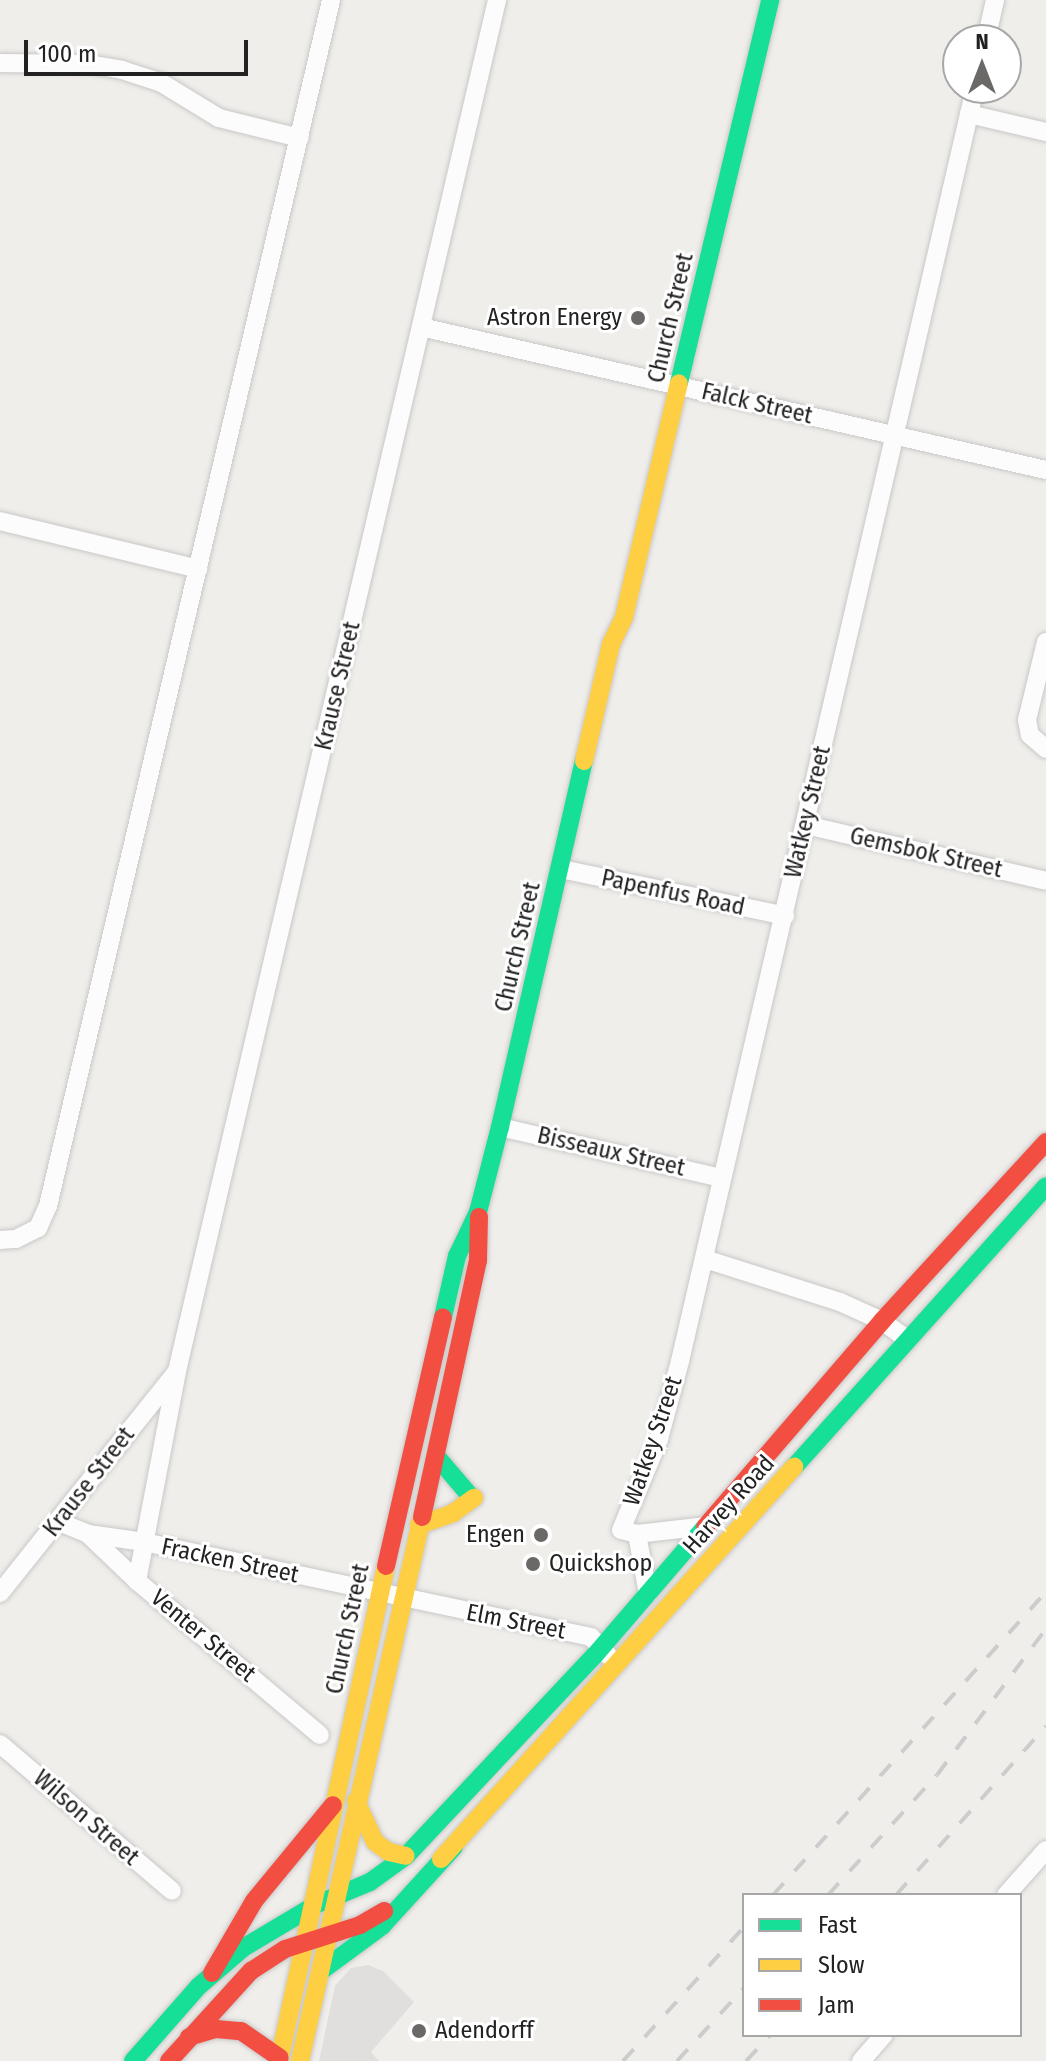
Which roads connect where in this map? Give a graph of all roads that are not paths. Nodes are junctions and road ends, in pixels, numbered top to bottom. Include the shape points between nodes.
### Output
1 (331, 0) edge
2 (497, 0) edge
3 (756, 0) edge
4 (770, 0) edge
5 (995, 0) edge
6 (990, 24) edge
7 (0, 63) edge
8 (971, 104) edge
9 (969, 114) junction
10 (1046, 132) edge
11 (300, 138) junction
12 (421, 327) junction
13 (674, 384) junction
14 (892, 435) junction
15 (1046, 470) edge
16 (0, 521) edge
17 (198, 569) junction
18 (1046, 642) edge
19 (1046, 749) edge
20 (806, 825) junction
21 (561, 869) junction
22 (1046, 881) edge
23 (785, 916) junction
24 (500, 1127) junction
25 (1046, 1142) edge
26 (721, 1178) junction
27 (1046, 1186) edge
28 (478, 1212) junction
29 (0, 1240) edge
30 (705, 1259) junction
31 (882, 1321) junction
32 (908, 1340) junction
33 (177, 1371) junction
34 (437, 1457) junction
35 (59, 1522) junction
36 (419, 1525) junction
37 (707, 1526) junction
38 (629, 1532) junction
39 (88, 1534) junction
40 (144, 1542) junction
41 (137, 1581) junction
42 (0, 1593) edge
43 (648, 1594) junction
44 (380, 1595) junction
45 (402, 1599) junction
46 (603, 1645) junction
47 (616, 1667) junction
48 (320, 1735) dead end
49 (0, 1744) edge
50 (501, 1758) junction
51 (519, 1775) junction
52 (356, 1800) junction
53 (336, 1801) junction
54 (454, 1847) junction
55 (406, 1856) junction
56 (1043, 1858) edge
57 (172, 1891) dead end
58 (1008, 1893) edge
59 (337, 1896) junction
60 (315, 1905) junction
61 (329, 1935) junction
62 (305, 1942) junction
63 (321, 1971) junction
64 (212, 1973) junction
65 (189, 2037) junction
66 (882, 2037) edge
67 (279, 2060) edge
68 (133, 2061) edge
69 (169, 2061) edge
70 (300, 2061) edge
71 (861, 2061) edge

1 - 11 street
2 - 12 street, Krause Street
3 - 13 main road, Church Street
4 - 13 main road, Church Street
5 - 6 street
7 - 11 street via 89,64 122,70 160,82 219,118
8 - 9 street, Watkey Street
9 - 10 street
9 - 14 street, Watkey Street
11 - 17 street
12 - 13 street, Falck Street
12 - 33 street, Krause Street
13 - 14 street, Falck Street
13 - 21 main road, Church Street via 624,617 611,644
14 - 15 street, Falck Street
14 - 20 street, Watkey Street
16 - 17 street
17 - 29 street via 48,1206 38,1228
18 - 19 street via 1027,720 1030,735
20 - 22 street, Gemsbok Street
20 - 23 street, Watkey Street
21 - 23 street, Papenfus Road
21 - 24 main road, Church Street
23 - 26 street, Watkey Street
24 - 26 street, Bisseaux Street
24 - 28 main road, Church Street
25 - 31 main road, Harvey Road
26 - 30 street, Watkey Street
27 - 32 main road, Harvey Road
28 - 34 main road, Church Street via 478,1260
28 - 44 main road, Church Street via 457,1256
30 - 31 street via 840,1302
30 - 38 street, Watkey Street
31 - 32 street
31 - 37 main road, Harvey Road
32 - 47 main road, Harvey Road
33 - 35 street, Krause Street
33 - 40 street, Krause Street
34 - 36 main road, Church Street
34 - 36 main road via 473,1498 453,1513
35 - 39 street, Fracken Street
35 - 42 street, Krause Street
36 - 45 main road, Church Street
37 - 38 street
37 - 43 main road, Harvey Road
38 - 43 street, Watkey Street
39 - 40 street, Fracken Street
39 - 41 street, Venter Street
40 - 41 street, Krause Street
40 - 44 street, Fracken Street
41 - 48 street, Venter Street
43 - 46 main road, Harvey Road
44 - 45 street, Fracken Street
44 - 53 main road, Church Street
45 - 46 street, Elm Street via 591,1637
45 - 52 main road, Church Street
46 - 47 street
46 - 50 main road, Harvey Road
47 - 51 main road, Harvey Road
49 - 57 street, Wilson Street
50 - 51 main road
50 - 55 main road, Harvey Road
51 - 54 main road, Harvey Road
52 - 55 main road via 375,1842
52 - 59 main road, Church Street
53 - 60 main road, Church Street
53 - 64 main road via 254,1901
54 - 61 main road, Harvey Road via 383,1912
54 - 63 main road via 382,1926
55 - 59 main road, Harvey Road via 370,1882
56 - 58 street
59 - 60 main road, Harvey Road
59 - 61 main road, Church Street
60 - 62 main road, Church Street
60 - 64 main road, Harvey Road
61 - 62 main road, Harvey Road
61 - 63 main road, Church Street
62 - 65 main road, Harvey Road via 251,1971
62 - 67 main road, Church Street
63 - 70 main road, Church Street
64 - 68 main road
65 - 67 main road via 230,2029 251,2036
65 - 69 main road, Harvey Road
66 - 71 street

